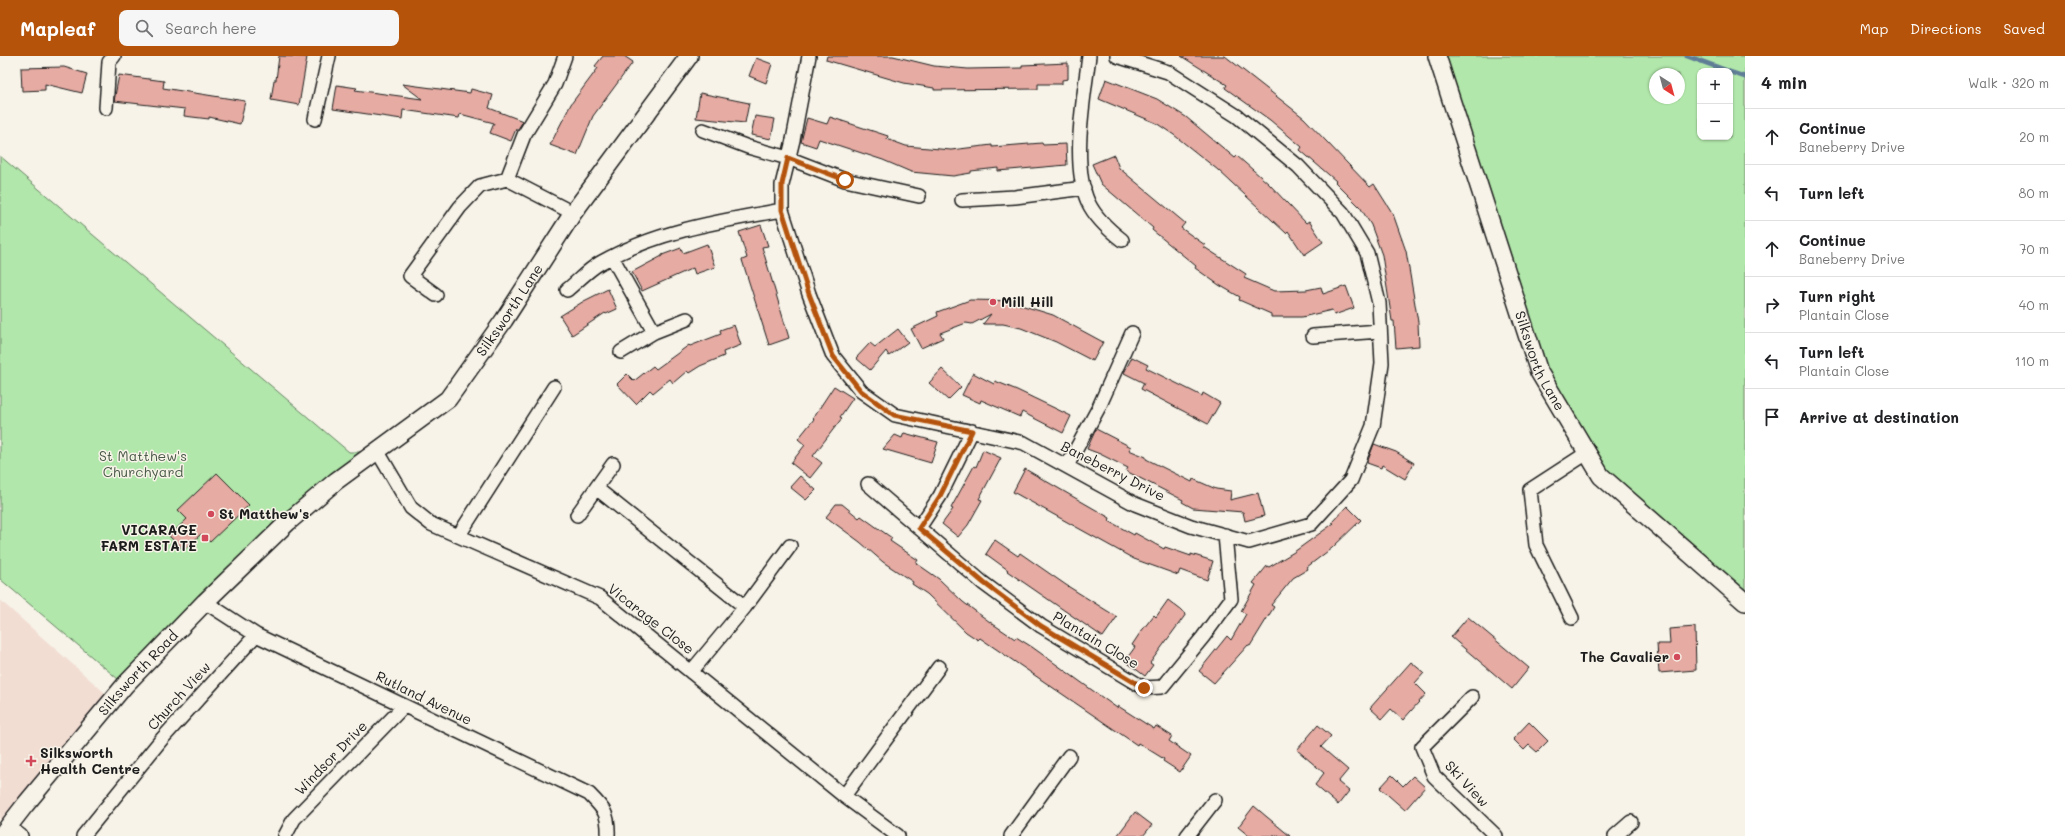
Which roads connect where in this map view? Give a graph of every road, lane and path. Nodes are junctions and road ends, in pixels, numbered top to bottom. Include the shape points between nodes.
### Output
1 (114, 56) edge
2 (329, 56) edge
3 (565, 56) edge
4 (689, 56) edge
5 (809, 56) edge
6 (1089, 56) edge
7 (1117, 56) edge
8 (1436, 56) edge
9 (1137, 59) edge
10 (106, 108) dead end
11 (315, 119) dead end
12 (703, 130) dead end
13 (788, 158) junction
14 (507, 180) junction
15 (1084, 188) junction
16 (919, 196) dead end
17 (962, 200) dead end
18 (782, 210) junction
19 (573, 213) junction
20 (1122, 240) dead end
21 (612, 257) junction
22 (567, 290) dead end
23 (436, 295) dead end
24 (687, 319) dead end
25 (1380, 331) junction
26 (654, 332) junction
27 (1132, 333) dead end
28 (1313, 336) dead end
29 (621, 352) dead end
30 (554, 387) dead end
31 (972, 431) junction
32 (378, 452) junction
33 (1587, 453) junction
34 (614, 464) dead end
35 (1067, 466) junction
36 (868, 484) dead end
37 (596, 488) junction
38 (577, 515) dead end
39 (288, 522) joint
40 (919, 528) junction
41 (459, 535) junction
42 (1225, 536) junction
43 (790, 546) dead end
44 (205, 602) junction
45 (1745, 602) edge
46 (745, 606) junction
47 (1572, 618) dead end
48 (256, 635) junction
49 (939, 667) dead end
50 (691, 672) junction
51 (1472, 697) dead end
52 (404, 706) junction
53 (1069, 756) dead end
54 (844, 796) junction
55 (1215, 800) dead end
56 (1631, 822) dead end
57 (10, 833) edge
58 (83, 836) edge
59 (285, 836) edge
60 (608, 836) edge
61 (898, 836) edge
62 (1011, 836) edge
63 (1187, 836) edge
64 (1496, 836) edge
65 (1615, 836) edge

1 - 10 street via 110,62
2 - 11 street
3 - 14 street via 555,84 524,136
4 - 19 street, Silksworth Lane
5 - 13 street, Baneberry Drive
6 - 15 street via 1081,121 1080,176
7 - 9 street, Baneberry Drive
8 - 33 street, Silksworth Lane via 1539,372
9 - 25 street, Baneberry Drive via 1168,72 1238,116 1298,166 1343,213 1367,253 1379,303
12 - 13 street via 748,147
13 - 16 street via 845,180
13 - 18 street, Baneberry Drive via 782,184
14 - 19 street
14 - 23 street via 480,186 460,207 410,276
15 - 17 street via 1015,197
15 - 20 street via 1088,202 1106,228
18 - 21 street via 705,223 629,248
18 - 31 street, Baneberry Drive via 809,294 833,356 861,391 894,415
19 - 32 street, Silksworth Lane via 504,320 448,399
21 - 22 street via 599,264
21 - 26 street
24 - 26 street
25 - 28 street
25 - 42 street, Baneberry Drive via 1382,363 1373,426 1351,480 1311,524 1249,542
26 - 29 street
27 - 35 street via 1099,407
30 - 41 street
31 - 35 street, Baneberry Drive via 1024,443
31 - 40 street via 940,496
32 - 39 street, Silksworth Lane via 336,481
32 - 41 street, Vicarage Close via 411,508 431,524
33 - 45 street, Silksworth Lane via 1601,476
33 - 47 street via 1530,490 1536,545
34 - 37 street
35 - 42 street, Baneberry Drive via 1135,504
36 - 40 street, Plantain Close
37 - 38 street
37 - 46 street
39 - 44 street, Silksworth Road
40 - 42 street, Plantain Close via 984,583 1041,626 1144,688 1162,687 1231,599
41 - 50 street, Vicarage Close via 600,598
43 - 46 street
44 - 48 street, Rutland Avenue
44 - 57 street, Silksworth Road via 126,685
46 - 50 street
48 - 52 street, Rutland Avenue
48 - 58 street, Church View via 161,740
49 - 54 street
50 - 54 street, Vicarage Close
51 - 64 street, Ski View via 1422,747 1434,776
52 - 59 street, Windsor Drive via 294,819
52 - 60 street, Rutland Avenue via 589,794 603,808 609,821
53 - 62 street
54 - 61 street, Vicarage Close
55 - 63 street
56 - 65 street

